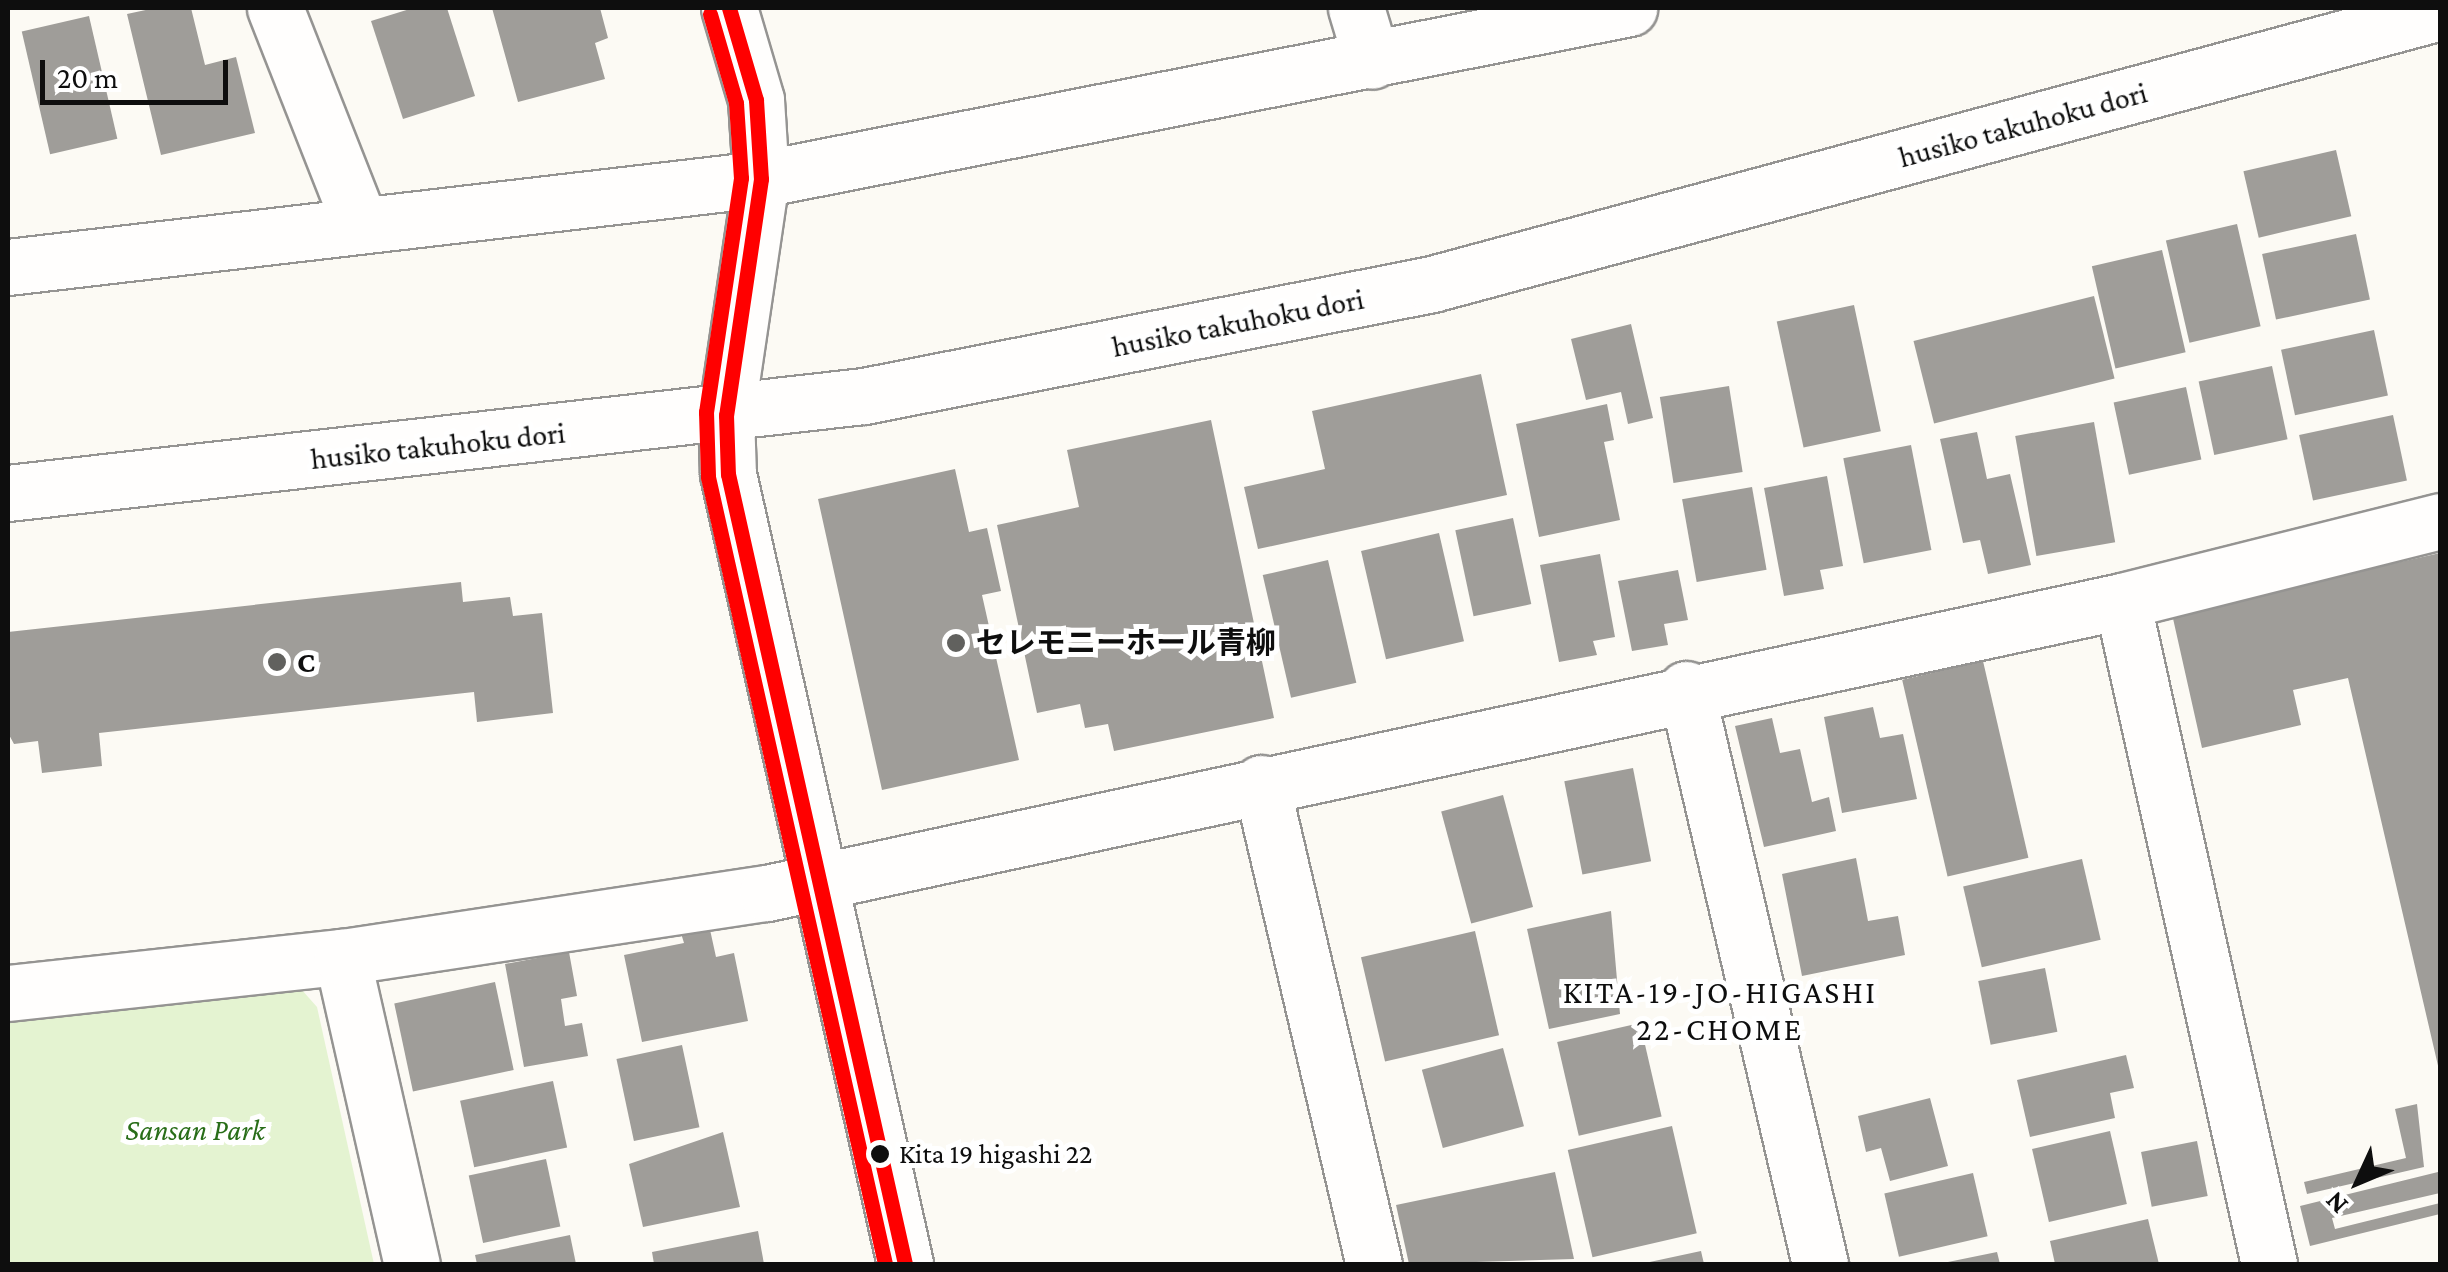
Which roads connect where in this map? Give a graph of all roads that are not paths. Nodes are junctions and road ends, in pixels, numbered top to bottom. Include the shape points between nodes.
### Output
1 (275, 8) edge
2 (729, 8) edge
3 (1356, 8) edge
4 (1629, 8) edge
5 (2438, 24) edge
6 (1372, 61) junction
7 (760, 179) junction
8 (360, 224) junction
9 (8, 266) edge
10 (726, 415) junction
11 (8, 492) edge
12 (2440, 521) edge
13 (2122, 602) junction
14 (1686, 689) junction
15 (1261, 783) junction
16 (820, 879) junction
17 (342, 956) junction
18 (8, 993) edge
19 (412, 1264) edge
20 (905, 1264) edge
21 (1374, 1264) edge
22 (1820, 1264) edge
23 (2268, 1264) edge

1 - 8 street
2 - 7 street via 756,100
3 - 6 street
4 - 6 street
5 - 10 street, husiko takuhoku dori via 1432,284 864,396
6 - 7 street
7 - 8 street
7 - 10 street
8 - 9 street
10 - 11 street, husiko takuhoku dori
10 - 16 street via 728,474
12 - 13 street
13 - 14 street
13 - 23 street
14 - 15 street
14 - 22 street
15 - 16 street
15 - 21 street
16 - 17 street
16 - 20 street
17 - 18 street
17 - 19 street

